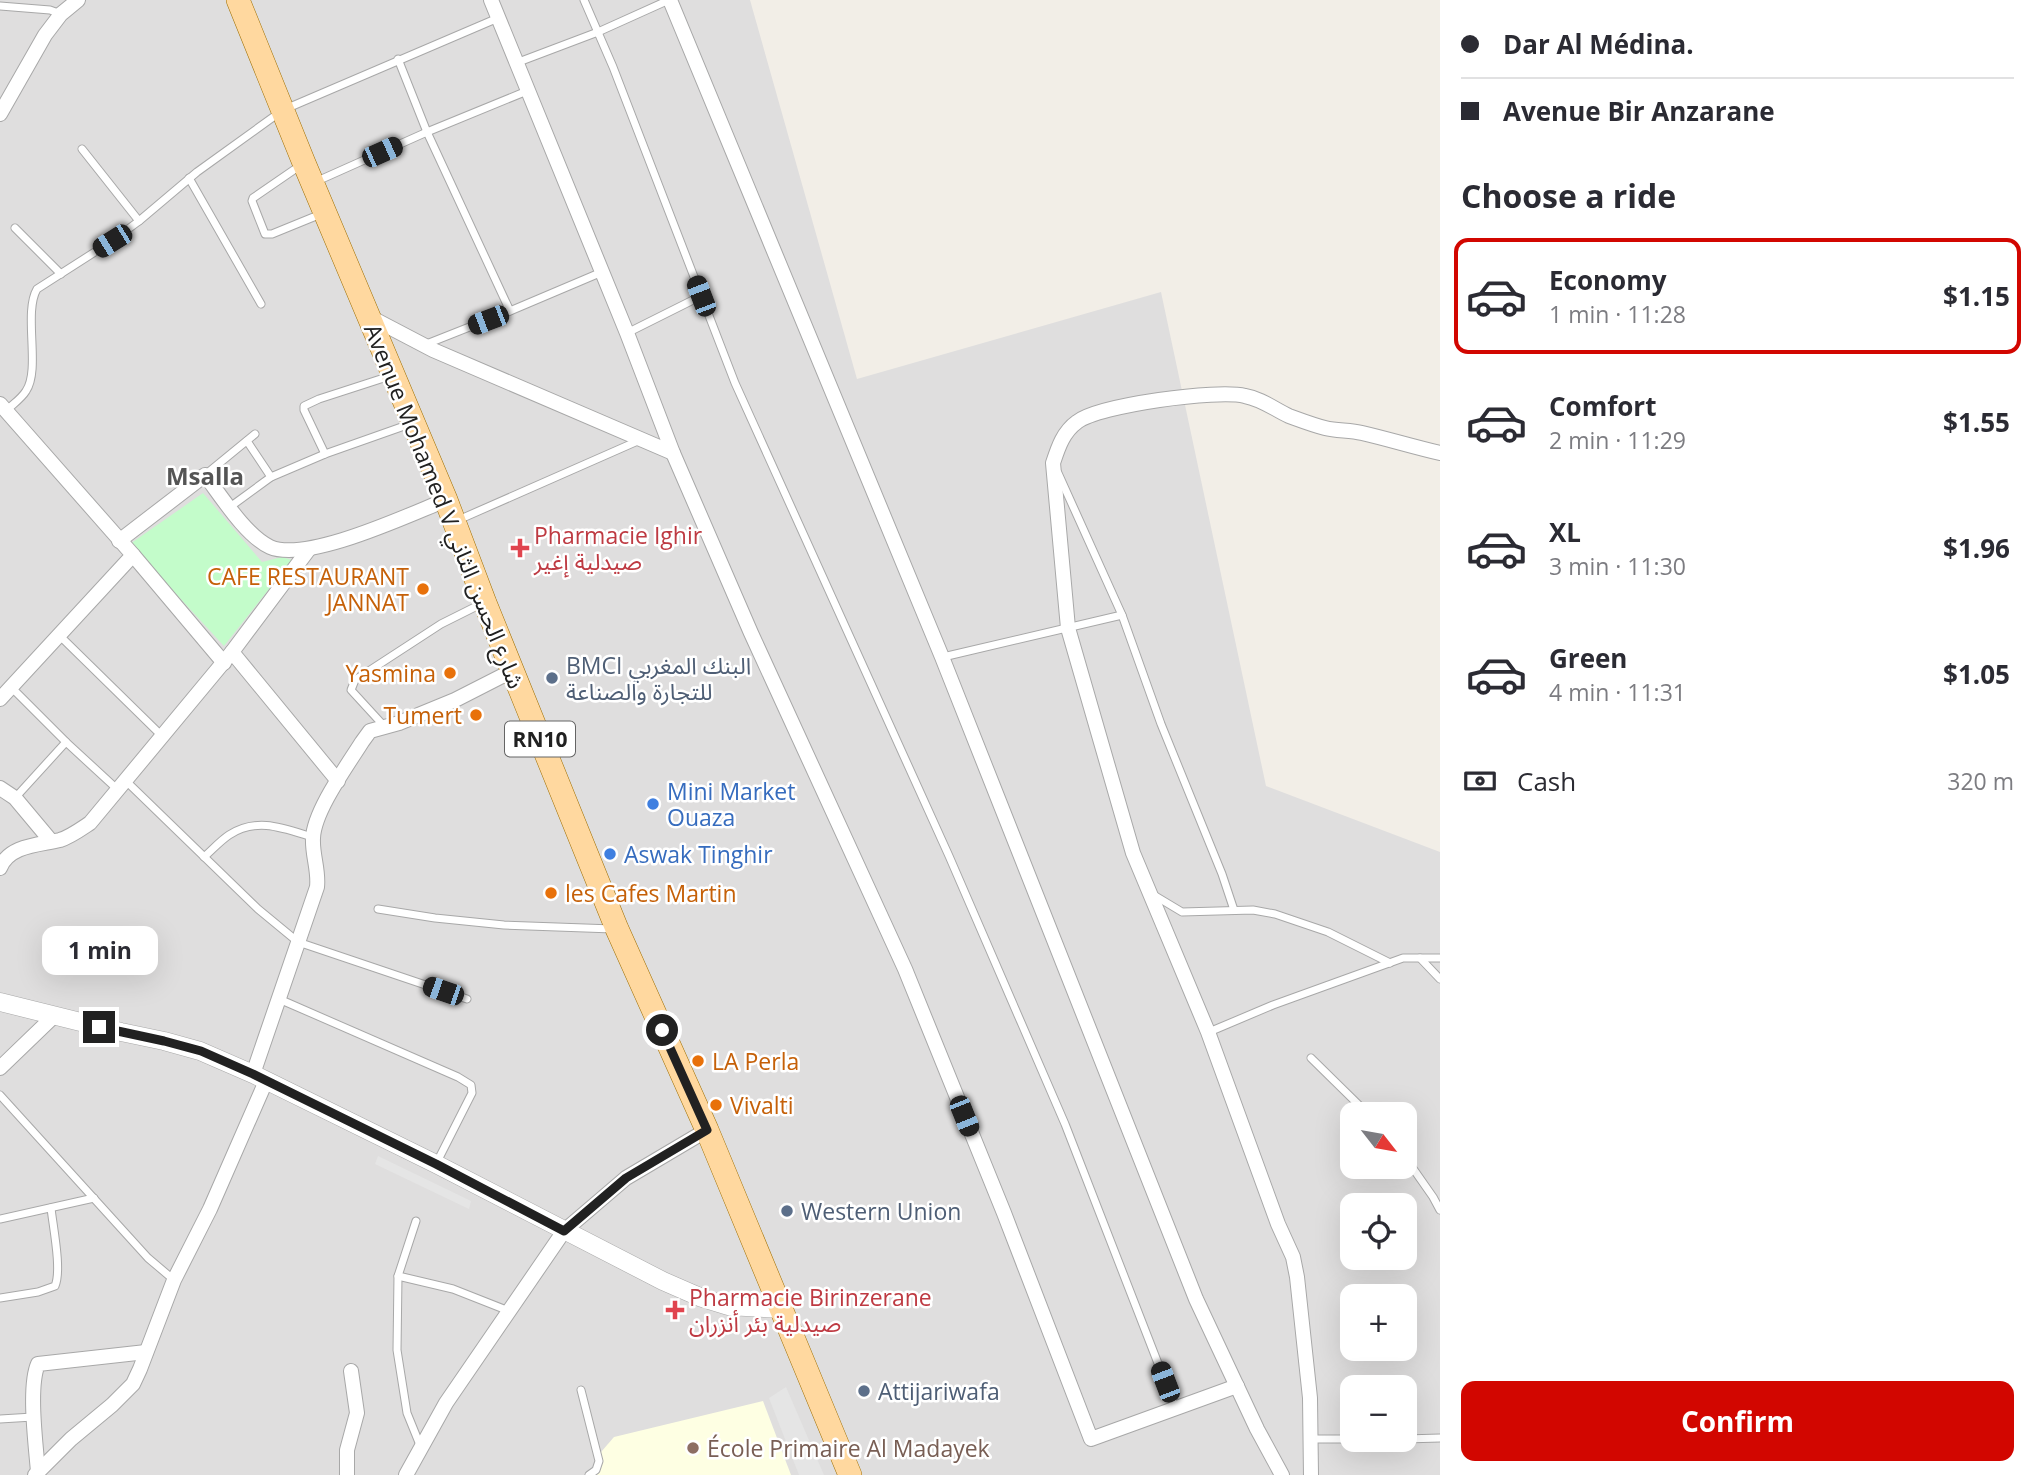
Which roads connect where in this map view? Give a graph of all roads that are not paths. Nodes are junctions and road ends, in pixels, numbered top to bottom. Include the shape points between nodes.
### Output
1 (49, 0) edge
2 (78, 0) edge
3 (239, 0) edge
4 (491, 0) edge
5 (584, 0) edge
6 (669, 0) edge
7 (0, 6) edge
8 (55, 12) junction
9 (498, 18) junction
10 (598, 32) junction
11 (398, 60) junction
12 (516, 63) junction
13 (527, 91) junction
14 (283, 110) junction
15 (0, 114) edge
16 (427, 132) junction
17 (82, 149) dead end
18 (309, 173) junction
19 (190, 178) junction
20 (325, 213) junction
21 (139, 221) junction
22 (15, 228) dead end
23 (602, 272) junction
24 (61, 274) junction
25 (701, 296) junction
26 (261, 304) dead end
27 (510, 311) junction
28 (369, 316) junction
29 (627, 333) junction
30 (423, 345) junction
31 (394, 374) junction
32 (3, 407) edge
33 (414, 423) junction
34 (255, 434) dead end
35 (641, 439) junction
36 (247, 441) junction
37 (673, 453) junction
38 (1440, 453) edge
39 (325, 454) junction
40 (1053, 463) junction
41 (205, 475) junction
42 (271, 477) junction
43 (446, 500) junction
44 (230, 507) junction
45 (454, 522) junction
46 (119, 541) junction
47 (309, 549) junction
48 (133, 555) junction
49 (485, 603) junction
50 (1122, 615) junction
51 (1068, 628) junction
52 (60, 636) junction
53 (942, 657) junction
54 (228, 658) junction
55 (512, 671) junction
56 (11, 687) junction
57 (0, 699) edge
58 (384, 726) junction
59 (162, 736) junction
60 (66, 742) junction
61 (338, 781) junction
62 (122, 785) junction
63 (0, 788) edge
64 (15, 798) junction
65 (313, 837) junction
66 (51, 841) junction
67 (204, 857) junction
68 (0, 868) edge
69 (1152, 894) junction
70 (378, 909) dead end
71 (1234, 910) junction
72 (617, 929) junction
73 (298, 942) junction
74 (1420, 958) junction
75 (1440, 958) edge
76 (1390, 963) junction
77 (1440, 979) edge
78 (278, 999) junction
79 (467, 999) dead end
80 (0, 1002) edge
81 (54, 1016) junction
82 (1208, 1032) junction
83 (1311, 1058) dead end
84 (0, 1068) edge
85 (260, 1077) junction
86 (0, 1095) edge
87 (1356, 1102) edge
88 (707, 1130) junction
89 (436, 1164) junction
90 (1418, 1176) edge
91 (94, 1198) junction
92 (51, 1208) junction
93 (1440, 1210) edge
94 (0, 1219) edge
95 (416, 1222) dead end
96 (564, 1231) junction
97 (398, 1276) junction
98 (174, 1280) junction
99 (0, 1298) edge
100 (781, 1309) junction
101 (509, 1311) junction
102 (146, 1352) junction
103 (351, 1371) dead end
104 (1237, 1386) junction
105 (581, 1390) dead end
106 (1175, 1408) junction
107 (33, 1417) junction
108 (0, 1419) edge
109 (1440, 1438) edge
110 (1311, 1439) junction
111 (1340, 1439) edge
112 (1417, 1439) edge
113 (421, 1447) junction
114 (36, 1473) edge
115 (347, 1475) edge
116 (406, 1475) edge
117 (589, 1475) edge
118 (850, 1475) edge
119 (1282, 1475) edge
120 (1311, 1475) edge

1 - 8 lane
2 - 8 street
3 - 14 main road, Avenue Mohamed V شارع الحسن الثاني / RN10
4 - 9 street
5 - 10 lane
6 - 10 lane
6 - 53 street
7 - 8 lane
8 - 15 street
9 - 11 lane
9 - 12 street
10 - 12 lane
10 - 25 lane
11 - 14 lane
11 - 16 lane
12 - 13 street
13 - 16 lane
13 - 23 street
14 - 18 main road, Avenue Mohamed V شارع الحسن الثاني / RN10
14 - 19 lane
16 - 18 lane
16 - 27 lane
17 - 21 lane
18 - 20 main road, Avenue Mohamed V شارع الحسن الثاني / RN10
18 - 20 lane via 253,198 256,212 265,234
19 - 21 lane
19 - 26 lane
20 - 28 main road, Avenue Mohamed V شارع الحسن الثاني / RN10
21 - 24 lane
22 - 24 lane
23 - 27 lane
23 - 29 street
24 - 32 lane via 34,294 31,382 23,395
25 - 29 lane
25 - 106 lane via 735,383 1065,1124
27 - 30 lane
28 - 30 street
28 - 31 main road, Avenue Mohamed V شارع الحسن الثاني / RN10
29 - 37 street
30 - 35 street
31 - 33 main road, Avenue Mohamed V شارع الحسن الثاني / RN10
31 - 39 lane via 304,406
32 - 46 street
33 - 39 lane
33 - 43 main road, Avenue Mohamed V شارع الحسن الثاني / RN10
34 - 36 lane
35 - 37 street
35 - 45 lane
36 - 41 lane
36 - 42 lane
37 - 106 street via 905,969 1091,1439
38 - 40 street via 1359,432 1327,429 1243,395 1215,395 1094,414 1077,422 1060,441
39 - 42 lane
40 - 50 lane
40 - 51 street
41 - 44 street
41 - 46 street
42 - 44 lane
43 - 45 main road, Avenue Mohamed V شارع الحسن الثاني / RN10
43 - 47 street via 370,531
44 - 47 street via 251,534 271,548
45 - 49 main road, Avenue Mohamed V شارع الحسن الثاني / RN10
46 - 48 street
47 - 54 street
48 - 52 street
48 - 54 street
49 - 55 main road, Avenue Mohamed V شارع الحسن الثاني / RN10
49 - 58 lane via 441,624 351,684 351,690
50 - 51 lane
50 - 71 lane
51 - 53 lane
51 - 69 street via 1133,853
52 - 56 street
52 - 59 lane
53 - 104 street via 1196,1298
54 - 59 street
54 - 61 street
55 - 58 street via 455,701
55 - 72 main road, Avenue Mohamed V شارع الحسن الثاني / RN10
56 - 57 street
56 - 60 lane
58 - 61 street via 370,731
59 - 62 street
60 - 62 lane
60 - 64 lane
61 - 65 street via 315,823
62 - 66 street via 90,823
62 - 67 lane
63 - 64 street
64 - 66 street
65 - 67 lane via 271,825 251,825 229,835
65 - 73 street via 318,878
66 - 68 street via 12,853
67 - 73 lane
69 - 71 lane via 1182,912
69 - 82 street
70 - 72 lane via 504,925
71 - 76 lane via 1253,910 1310,925
72 - 88 main road, Avenue Mohamed V شارع الحسن الثاني / RN10
73 - 78 street
73 - 79 lane
74 - 75 lane
74 - 76 lane
74 - 77 lane
76 - 82 lane
78 - 85 street
78 - 89 lane via 471,1085 472,1093
80 - 81 street
81 - 84 street
81 - 85 street via 201,1051
82 - 110 street via 1293,1257
83 - 87 lane
85 - 89 street
85 - 98 street via 210,1209
86 - 91 lane
88 - 96 street via 626,1178
88 - 100 main road, Avenue Mohamed V شارع الحسن الثاني / RN10
89 - 96 street
90 - 93 lane
91 - 92 lane
91 - 98 lane
92 - 94 lane
92 - 99 lane via 55,1286
95 - 97 lane
96 - 100 street via 702,1298 728,1306
96 - 101 street
97 - 101 lane via 453,1289
97 - 113 lane via 397,1350 407,1413
98 - 102 street
100 - 118 main road, Avenue Mohamed V شارع الحسن الثاني / RN10
101 - 113 street
102 - 107 street via 38,1364
102 - 114 street via 132,1384 113,1405
103 - 115 street via 357,1413 347,1450
104 - 106 street
104 - 119 street
105 - 117 lane via 599,1461
107 - 108 lane
107 - 114 street
109 - 112 lane
110 - 111 lane
110 - 120 street
113 - 116 street

